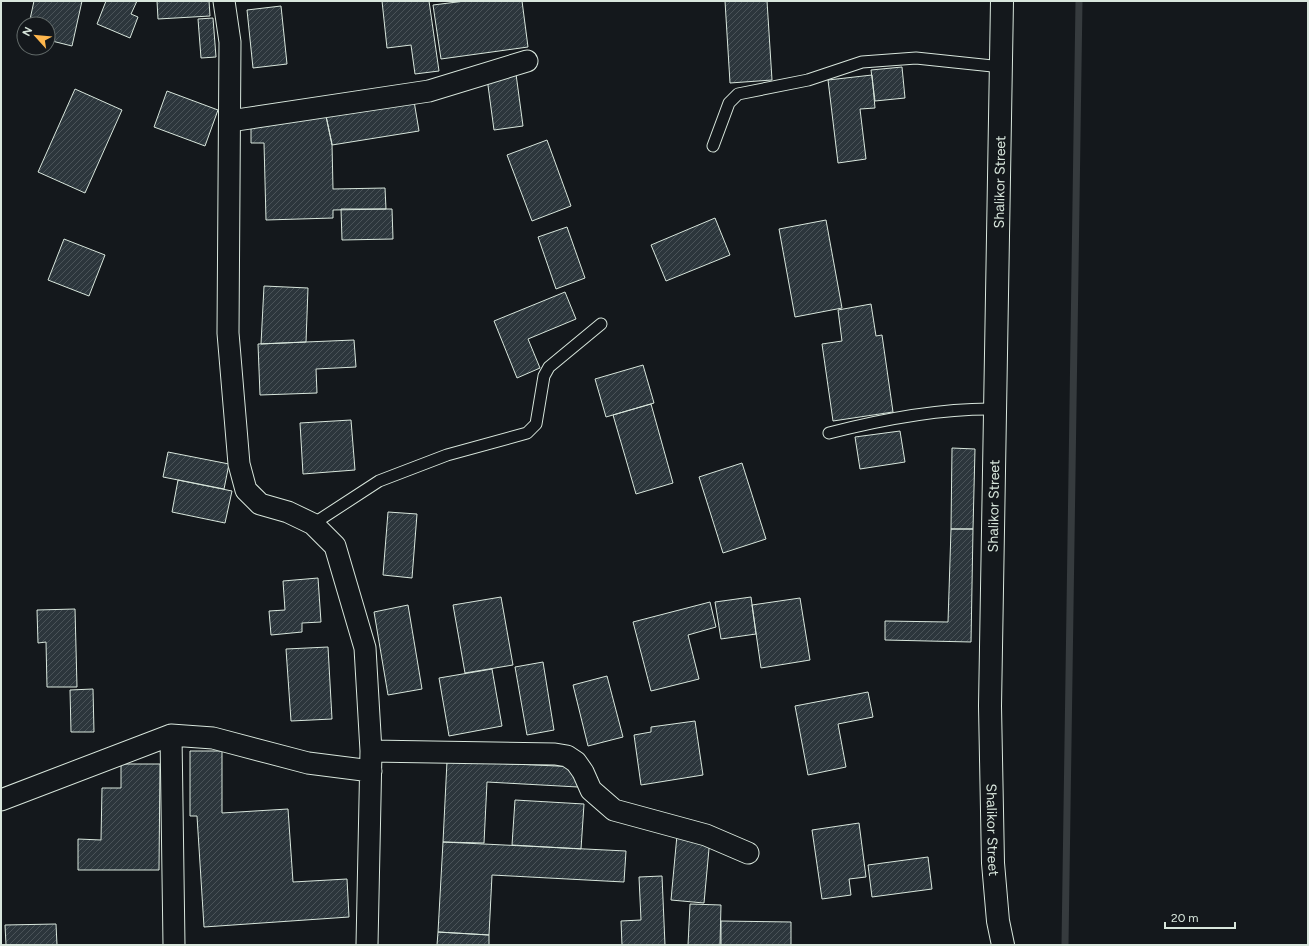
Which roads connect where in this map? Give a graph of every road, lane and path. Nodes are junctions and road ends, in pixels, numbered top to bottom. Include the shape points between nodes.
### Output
1 (224, 1) edge
2 (1002, 1) edge
3 (527, 61) dead end
4 (1002, 67) junction
5 (230, 121) junction
6 (713, 146) dead end
7 (601, 324) dead end
8 (996, 409) junction
9 (829, 433) dead end
10 (313, 524) junction
11 (171, 735) junction
12 (371, 761) junction
13 (1, 800) edge
14 (748, 853) dead end
15 (174, 945) edge
16 (367, 945) edge
17 (1003, 945) edge

1 - 5 street via 230,42
2 - 4 street, Shаlikor Street
3 - 5 street via 429,91
4 - 6 lane via 916,58 862,62 808,80 738,94 729,103
4 - 8 street, Shаlikor Street
5 - 10 street via 228,333 239,464 246,490 260,504 288,512
7 - 10 lane via 549,367 544,376 536,424 527,433 447,455 379,480
8 - 9 lane via 901,418
8 - 17 street, Shаlikor Street via 990,784 996,896
10 - 12 street via 335,546 365,648
11 - 12 street via 213,738 308,763
11 - 13 street
11 - 15 street
12 - 14 street via 555,754 566,756 576,762 591,790 614,810 706,835
12 - 16 street

